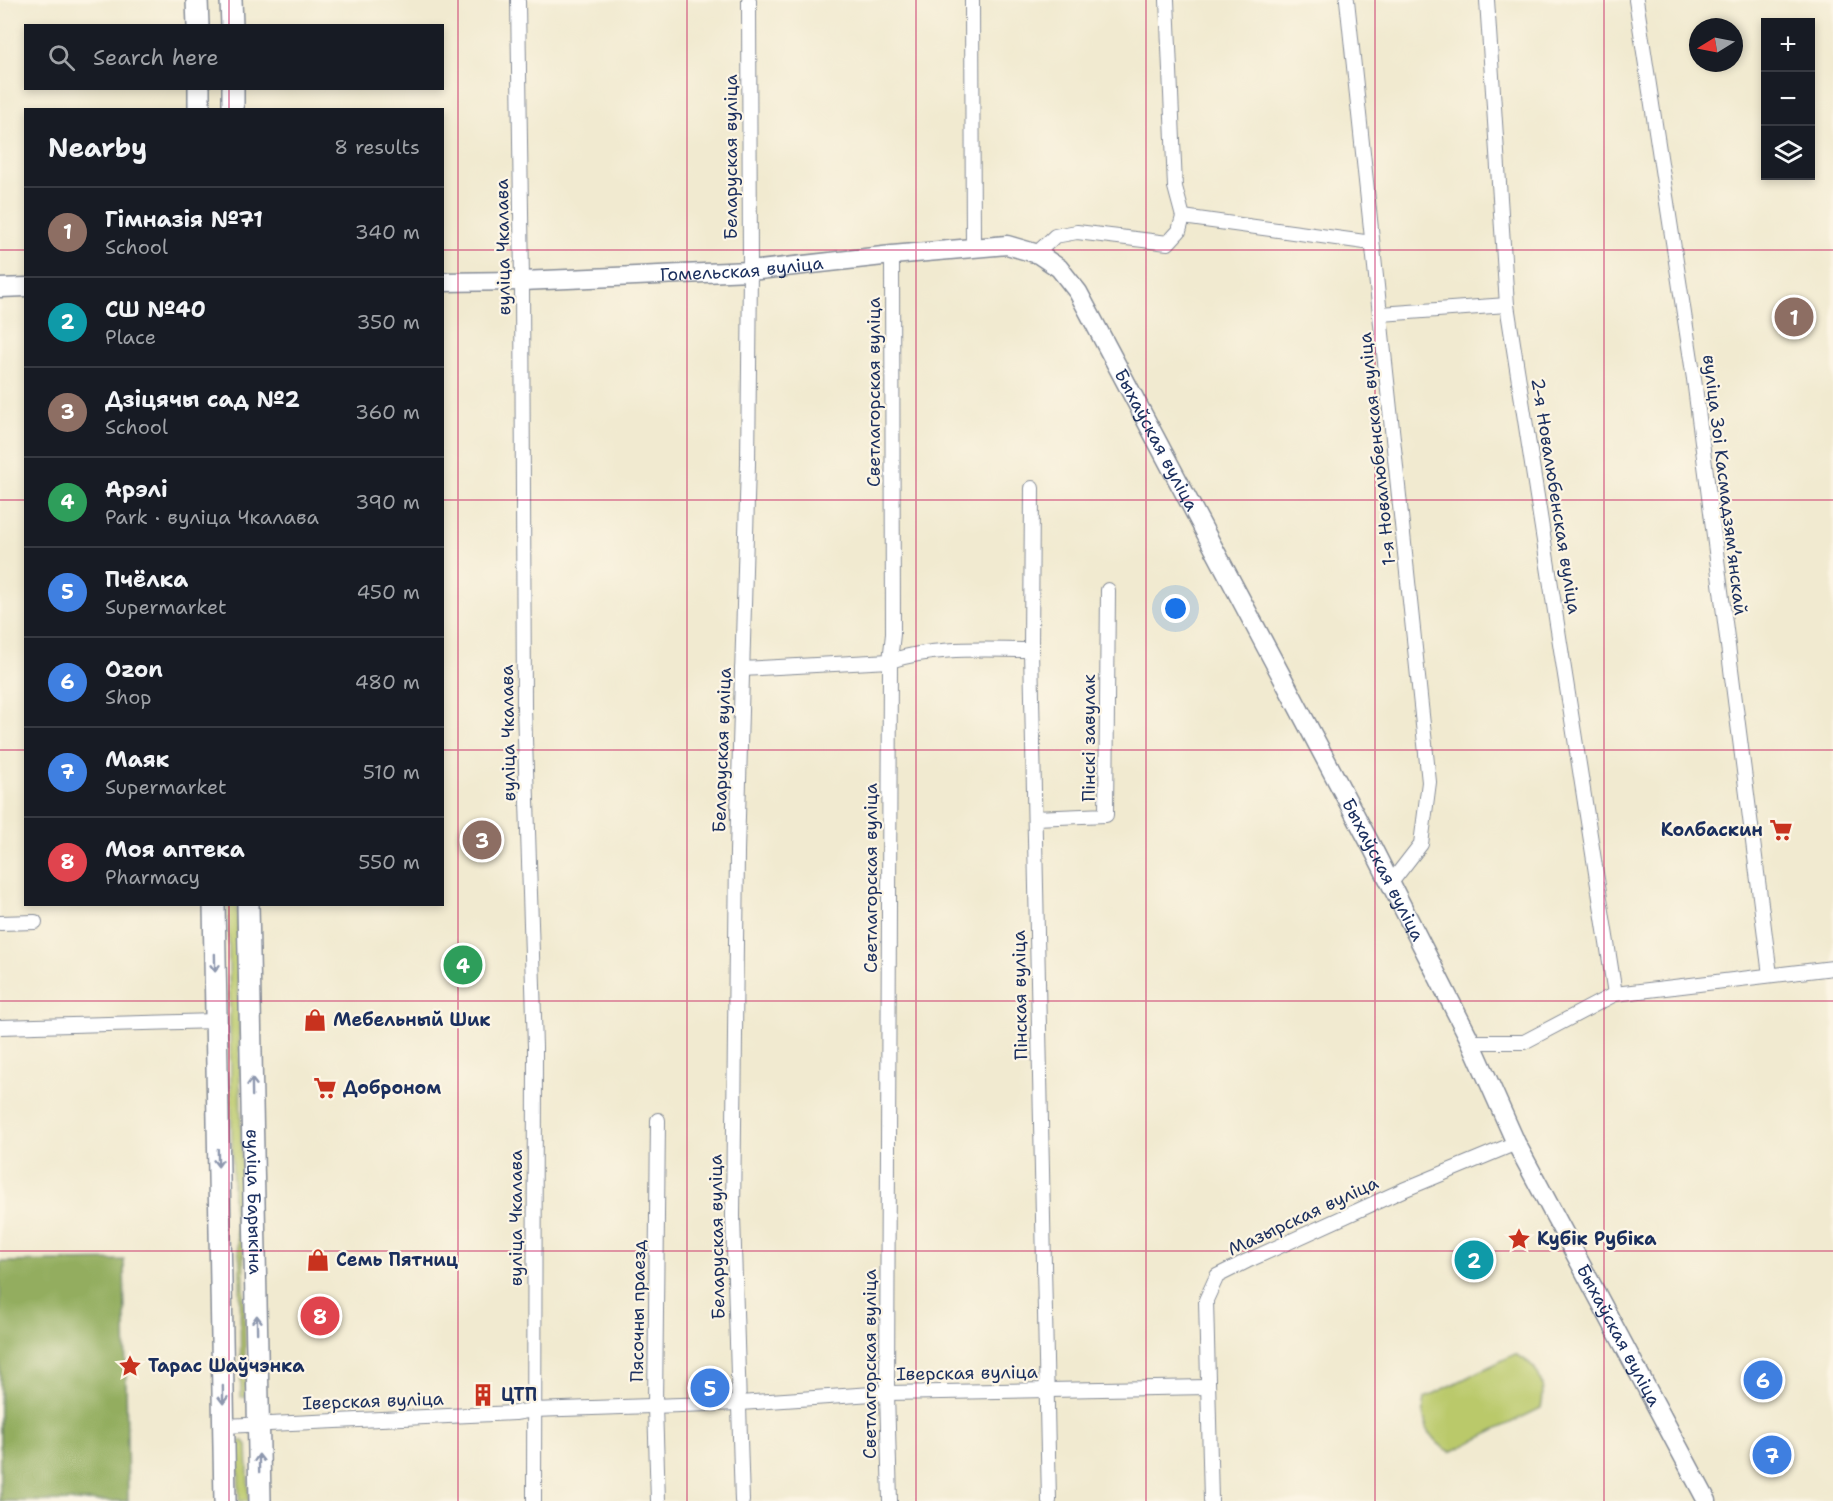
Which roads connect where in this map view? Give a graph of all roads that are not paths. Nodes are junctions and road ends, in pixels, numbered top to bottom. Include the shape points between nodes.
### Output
1 (197, 0) edge
2 (231, 0) edge
3 (518, 0) edge
4 (748, 0) edge
5 (972, 0) edge
6 (1167, 0) edge
7 (1347, 0) edge
8 (1487, 0) edge
9 (1636, 0) edge
10 (198, 24) edge
11 (232, 24) edge
12 (199, 90) edge
13 (233, 90) edge
14 (199, 108) edge
15 (233, 108) edge
16 (1183, 217) junction
17 (1372, 243) junction
18 (973, 247) junction
19 (1037, 254) junction
20 (892, 255) junction
21 (750, 271) junction
22 (522, 281) junction
23 (444, 282) edge
24 (24, 287) edge
25 (0, 288) edge
26 (1508, 305) junction
27 (1381, 314) junction
28 (1032, 488) dead end
29 (1107, 590) dead end
30 (1031, 650) junction
31 (890, 661) junction
32 (742, 669) junction
33 (1035, 818) junction
34 (1390, 884) junction
35 (214, 906) edge
36 (248, 906) edge
37 (35, 922) dead end
38 (0, 923) edge
39 (1833, 968) edge
40 (1770, 975) junction
41 (1616, 994) junction
42 (216, 1021) junction
43 (0, 1027) edge
44 (1471, 1042) junction
45 (658, 1120) dead end
46 (1516, 1143) junction
47 (1208, 1387) junction
48 (1046, 1389) junction
49 (887, 1393) junction
50 (740, 1403) junction
51 (655, 1406) junction
52 (533, 1410) junction
53 (259, 1424) junction
54 (224, 1425) junction
55 (225, 1501) edge
56 (260, 1501) edge
57 (534, 1501) edge
58 (658, 1501) edge
59 (742, 1501) edge
60 (890, 1501) edge
61 (1049, 1501) edge
62 (1211, 1501) edge
63 (1707, 1501) edge

1 - 10 main road
2 - 11 main road
3 - 22 street, вуліца Чкалава
4 - 21 street, Беларуская вуліца
5 - 18 street
6 - 16 street via 1175,187
7 - 17 street, 1-я Новалюбенская вуліца
8 - 26 street, 2-я Новалюбенская вуліца
9 - 40 street, вуліца Зоі Касмадзямʼянскай via 1694,379
12 - 14 main road
13 - 15 main road
16 - 17 street
16 - 19 street via 1179,231 1168,243 1077,232 1055,236
17 - 27 street, 1-я Новалюбенская вуліца
18 - 19 main road, Гомельская вуліца via 1007,245
18 - 20 main road, Гомельская вуліца
19 - 34 main road, Быхаўская вуліца via 1059,268 1078,292
20 - 21 main road, Гомельская вуліца
20 - 31 street, Светлагорская вуліца
21 - 22 main road, Гомельская вуліца
21 - 32 street, Беларуская вуліца
22 - 23 main road, Гомельская вуліца
22 - 52 street, вуліца Чкалава via 524,708 535,1047
24 - 25 main road
26 - 27 street
26 - 41 street, 2-я Новалюбенская вуліца
27 - 34 street, 1-я Новалюбенская вуліца via 1429,782 1421,844
28 - 30 street, Пінская вуліца
29 - 33 street, Пінскі завулак via 1106,815
30 - 31 street via 909,654
30 - 33 street, Пінская вуліца
31 - 32 street
31 - 49 street, Светлагорская вуліца
32 - 50 street, Беларуская вуліца via 733,1216
33 - 48 street, Пінская вуліца
34 - 44 main road, Быхаўская вуліца
35 -> 42 main road, вуліца Барыкіна
53 -> 36 main road, вуліца Барыкіна
37 - 38 street
39 - 40 street
40 - 41 street
41 - 44 street via 1524,1042
42 - 43 street
42 -> 54 main road, вуліца Барыкіна
44 - 46 main road, Быхаўская вуліца
45 - 51 street, Пясочны праезд
46 - 47 street, Мазырская вуліца via 1217,1276 1206,1300
46 - 63 main road, Быхаўская вуліца
47 - 48 street, Іверская вуліца
47 - 62 street, Мазырская вуліца
48 - 49 street, Іверская вуліца
48 - 61 street, Пінская вуліца
49 - 50 street, Іверская вуліца
49 - 60 street, Светлагорская вуліца
50 - 51 street, Іверская вуліца
50 - 59 street, Беларуская вуліца
51 - 52 street, Іверская вуліца
51 - 58 street, Пясочны праезд
52 - 53 street, Іверская вуліца
52 - 57 street, вуліца Чкалава
53 - 54 street, Іверская вуліца
56 -> 53 main road, вуліца Барыкіна
54 - 55 main road, вуліца Барыкіна

